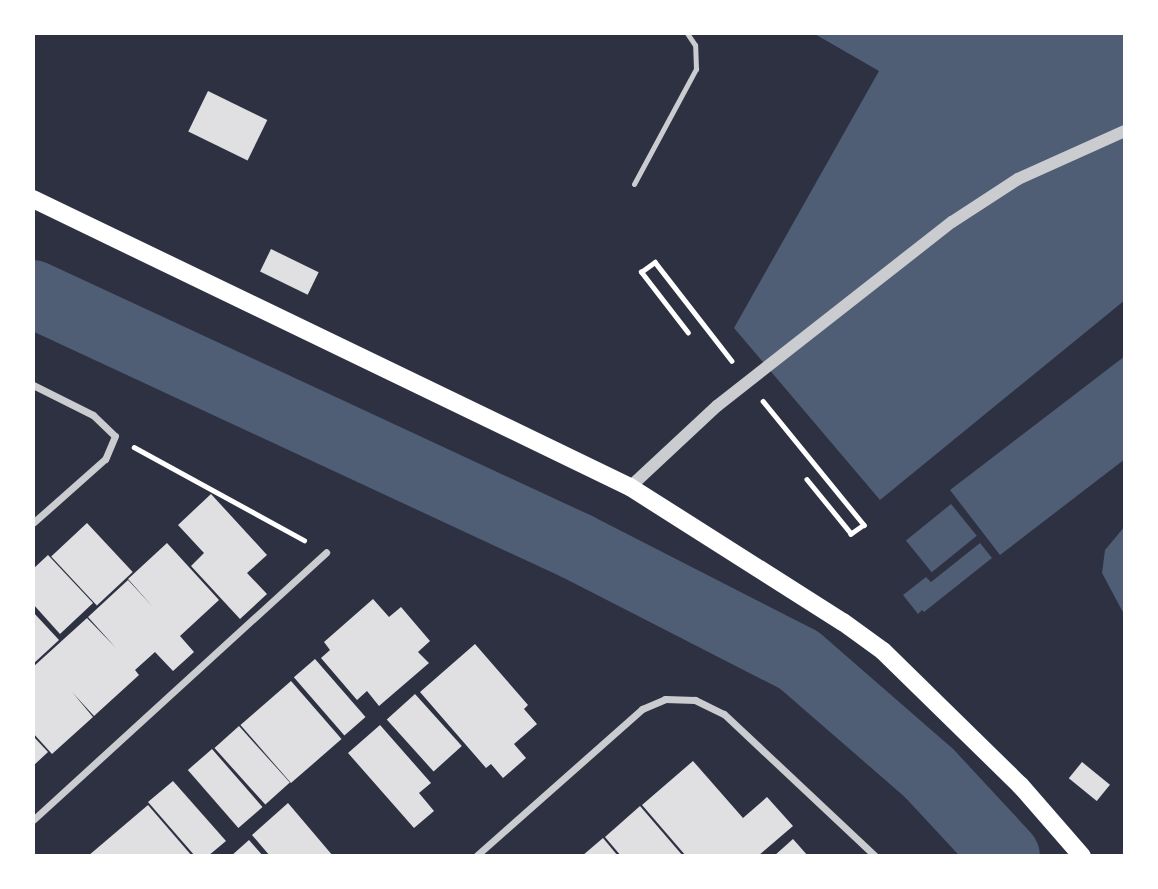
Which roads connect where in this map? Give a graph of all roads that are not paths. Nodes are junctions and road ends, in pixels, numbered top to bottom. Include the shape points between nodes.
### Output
1 (687, 33) edge
2 (1125, 131) edge
3 (634, 184) dead end
4 (33, 199) edge
5 (33, 385) edge
6 (631, 487) junction
7 (33, 523) edge
8 (326, 552) road end
9 (33, 820) edge
10 (476, 856) edge
11 (875, 856) edge
12 (1082, 856) edge

1 - 3 lane via 695,45 696,69
2 - 6 street via 1018,179 952,222 717,406
4 - 6 main road
5 - 7 street via 93,415 115,436 105,458
6 - 12 main road via 883,651 1020,785
8 - 9 street
10 - 11 street via 642,709 665,699 695,699 724,715

